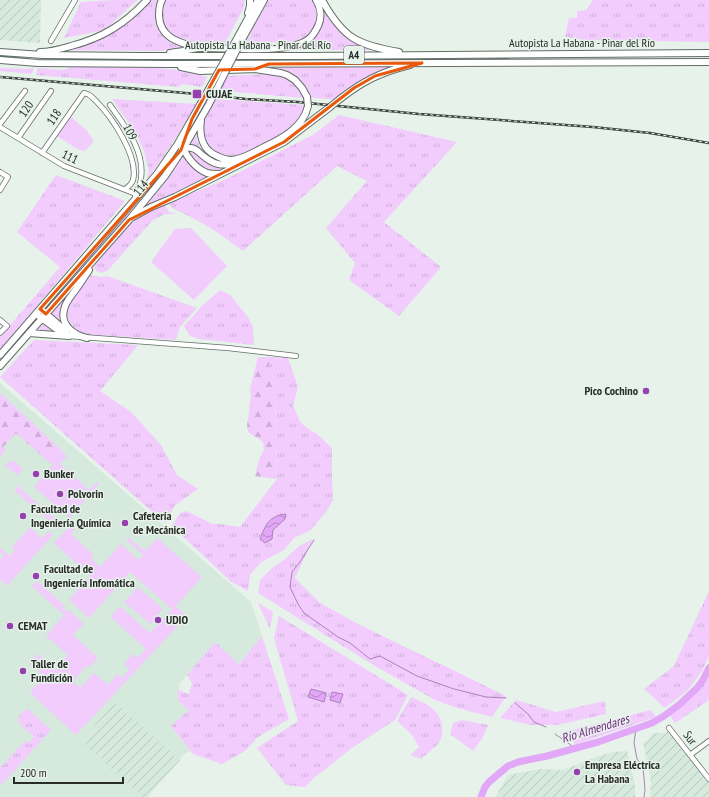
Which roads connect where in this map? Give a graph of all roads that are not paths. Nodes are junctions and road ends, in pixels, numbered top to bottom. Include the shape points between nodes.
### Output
1 (75, 0) edge
2 (147, 0) edge
3 (162, 0) edge
4 (250, 0) edge
5 (316, 0) edge
6 (322, 0) edge
7 (262, 1) edge
8 (246, 22) junction
9 (242, 35) junction
10 (51, 42) dead end
11 (200, 48) junction
12 (264, 49) junction
13 (1, 52) edge
14 (709, 53) edge
15 (414, 54) junction
16 (139, 56) junction
17 (307, 56) junction
18 (0, 60) edge
19 (709, 62) edge
20 (422, 63) junction
21 (170, 64) junction
22 (269, 64) junction
23 (255, 70) junction
24 (25, 91) dead end
25 (51, 91) dead end
26 (84, 93) joint
27 (110, 105) dead end
28 (203, 115) junction
29 (192, 119) junction
30 (0, 126) edge
31 (18, 138) junction
32 (183, 149) junction
33 (42, 153) junction
34 (252, 153) junction
35 (0, 172) edge
36 (157, 174) junction
37 (220, 174) junction
38 (125, 189) junction
39 (0, 190) edge
40 (136, 194) junction
41 (126, 211) junction
42 (129, 220) junction
43 (100, 253) junction
44 (38, 311) junction
45 (44, 316) junction
46 (0, 320) edge
47 (29, 333) junction
48 (0, 334) edge
49 (70, 336) junction
50 (87, 338) junction
51 (0, 355) edge
52 (296, 356) dead end
53 (0, 366) edge
54 (669, 728) dead end
55 (709, 741) edge
56 (690, 755) junction
57 (709, 779) edge

1 - 10 street
2 - 13 highway via 116,28 93,39 46,52
3 - 11 highway via 159,21 163,30 182,44
4 - 8 highway
5 - 12 highway via 320,9 320,20 312,36 284,48
6 - 15 highway via 335,22 362,43
7 - 8 highway, 114
7 - 9 highway, 114
8 - 9 highway, 114
9 - 28 highway, 114, bridge
9 - 29 highway, 114, bridge
11 - 12 highway
11 - 16 highway
12 - 17 highway
13 - 16 highway, Autopista La Habana - Pinar del Río / A4
14 - 15 highway, Autopista La Habana - Pinar del Río / A4
15 - 17 highway, Autopista La Habana - Pinar del Río / A4
16 - 17 highway, Autopista La Habana - Pinar del Río / A4
18 - 21 highway, Autopista La Habana - Pinar del Río / A4 via 38,63
19 - 20 highway, Autopista La Habana - Pinar del Río / A4
20 - 22 highway, Autopista La Habana - Pinar del Río / A4
20 - 37 highway, bridge via 375,76 354,88 284,142
21 - 22 highway, Autopista La Habana - Pinar del Río / A4
21 - 23 highway via 200,71
22 - 23 highway
23 - 34 highway, bridge via 280,73 295,80 307,97 308,106 304,116 290,133
24 - 30 street
25 - 31 street, 120
26 - 33 street, 118
26 - 38 street, 109 via 90,95 104,109 122,137 134,169 133,181
27 - 40 street via 130,134 140,157 141,179
28 - 32 highway, 114
28 - 34 highway via 201,138 213,154 229,160
29 - 32 highway via 182,145
29 - 36 highway, 114 via 178,145
30 - 31 street, 111
31 - 33 street, 111
32 - 34 highway via 195,149 212,163 219,165 236,162
32 - 36 highway via 177,151
32 - 37 highway via 196,166 208,173
32 - 42 highway, 114 via 165,176
33 - 38 street, 111 via 64,166
35 - 39 street via 8,177
36 - 41 highway, 114
37 - 42 highway
38 - 40 street, 111
40 - 41 street
41 - 44 highway, 114
42 - 43 highway, 114
43 - 45 highway, 114
43 - 50 highway via 64,310 63,318 67,325 79,336
44 - 45 highway
44 - 51 highway, 114
45 - 47 highway, 114
45 - 49 highway via 55,328
46 - 48 street via 7,326
47 - 49 highway
47 - 53 highway, 114
49 - 50 street
50 - 52 street
54 - 56 street, Sur
55 - 56 street
56 - 57 street, Sur

